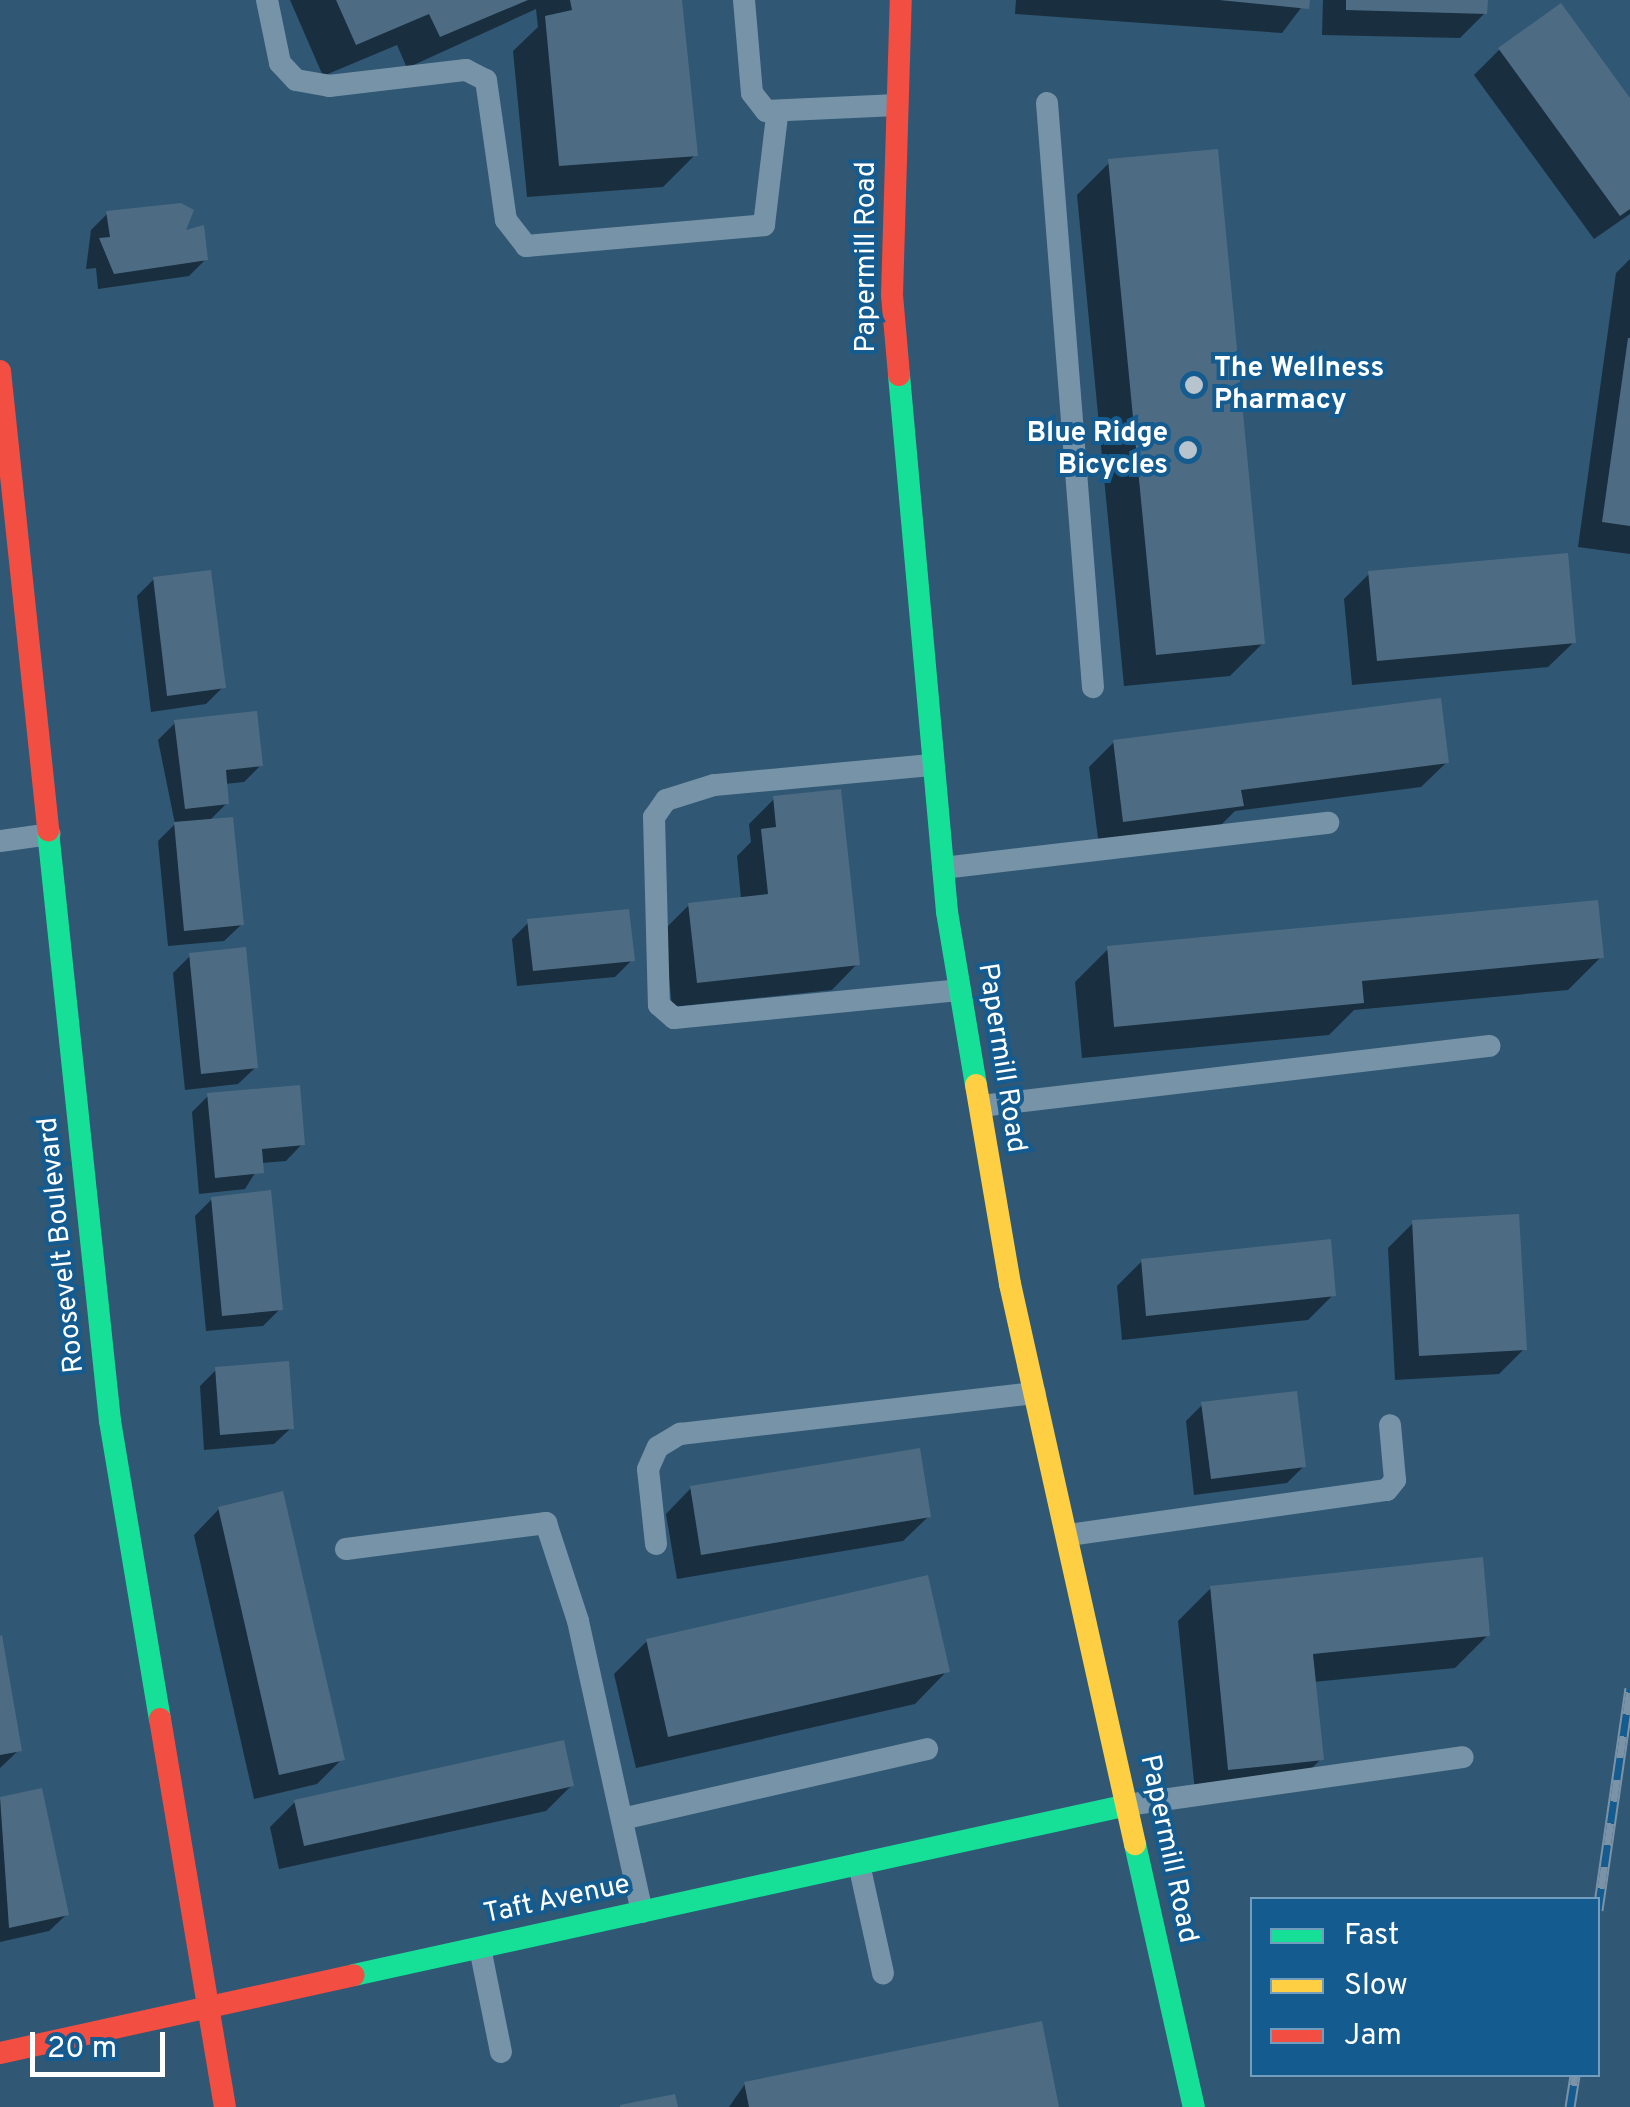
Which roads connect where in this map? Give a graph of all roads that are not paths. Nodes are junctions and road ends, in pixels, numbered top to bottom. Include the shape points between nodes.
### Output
1 (267, 0) edge
2 (744, 0) edge
3 (901, 0) edge
4 (1047, 102) dead end
5 (900, 104) junction
6 (777, 116) junction
7 (0, 371) edge
8 (35, 666) junction
9 (0, 670) edge
10 (1093, 687) dead end
11 (931, 765) junction
12 (1328, 823) dead end
13 (54, 833) junction
14 (0, 840) edge
15 (943, 868) junction
16 (959, 990) junction
17 (1489, 1046) dead end
18 (977, 1106) junction
19 (1035, 1393) junction
20 (1390, 1425) dead end
21 (1069, 1534) junction
22 (656, 1544) dead end
23 (346, 1548) dead end
24 (927, 1748) dead end
25 (1463, 1756) dead end
26 (1127, 1805) junction
27 (622, 1819) junction
28 (859, 1864) junction
29 (642, 1912) junction
30 (480, 1948) junction
31 (883, 1972) dead end
32 (204, 2010) junction
33 (0, 2052) edge
34 (501, 2052) dead end
35 (225, 2107) edge
36 (1194, 2107) edge

1 - 6 lane via 280,63 296,80 328,86 466,70 486,80 506,220 526,246 764,225
2 - 6 lane via 752,93
3 - 5 street, Papermill Road
4 - 10 lane
5 - 6 lane
5 - 11 street, Papermill Road via 892,295
7 - 8 street, Roosevelt Boulevard
8 - 9 lane
8 - 13 street, Roosevelt Boulevard
11 - 15 street, Papermill Road
11 - 16 lane via 714,785 666,800 654,817 659,1005 674,1018
12 - 15 lane
13 - 14 lane
13 - 32 street, Roosevelt Boulevard via 110,1421
15 - 16 street, Papermill Road
16 - 18 street, Papermill Road
17 - 18 lane
18 - 19 street, Papermill Road
19 - 21 street, Papermill Road
19 - 22 lane via 680,1434 658,1447 648,1469
20 - 21 lane via 1395,1480 1387,1490
21 - 26 street, Papermill Road
23 - 27 lane via 546,1523
24 - 27 lane
25 - 26 lane
26 - 28 street, Taft Avenue
26 - 36 street, Papermill Road
27 - 29 lane
28 - 29 street, Taft Avenue
28 - 31 lane
29 - 30 street, Taft Avenue
30 - 32 street, Taft Avenue
30 - 34 lane
32 - 33 street, Taft Avenue
32 - 35 street, Roosevelt Boulevard

